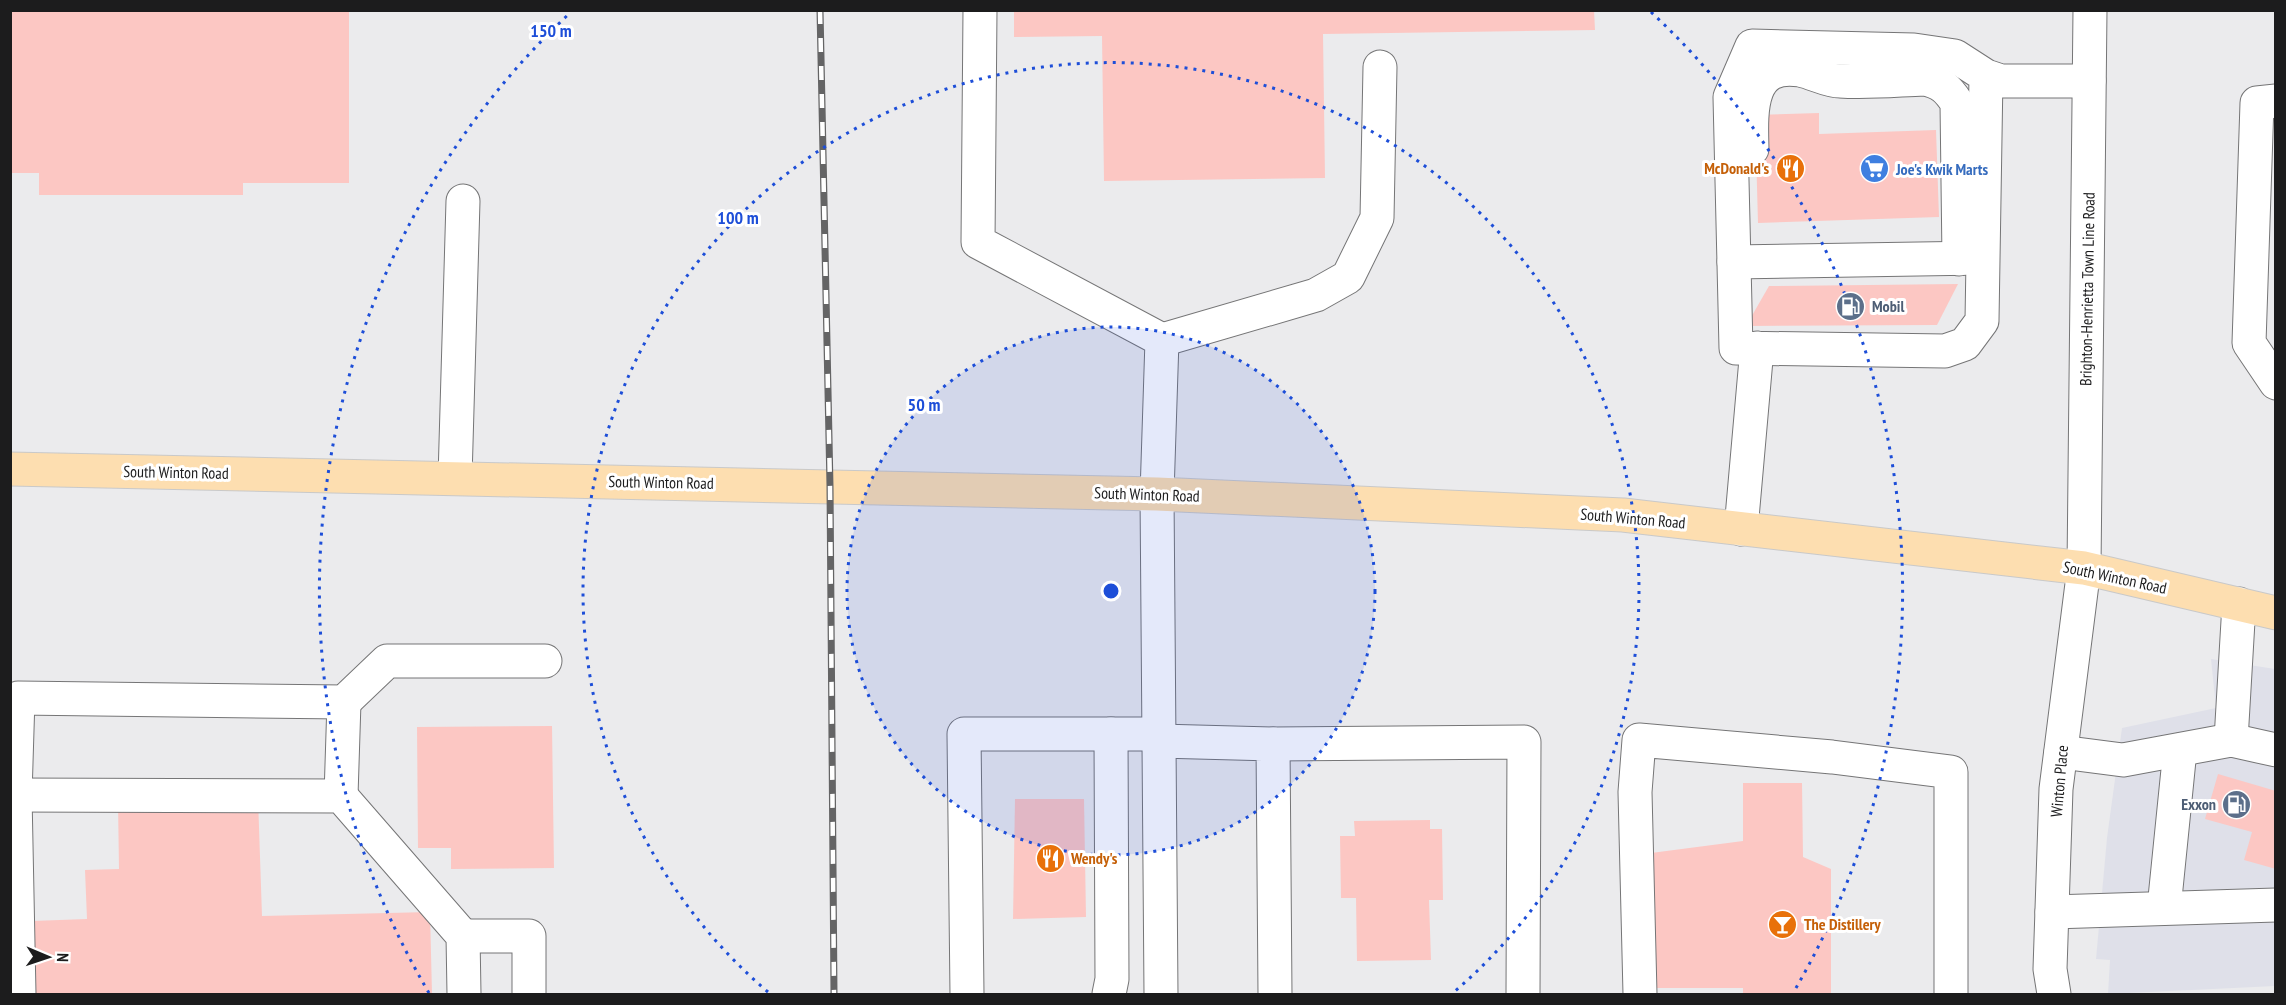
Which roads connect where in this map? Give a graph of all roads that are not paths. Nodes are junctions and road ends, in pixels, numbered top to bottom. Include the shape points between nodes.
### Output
1 (980, 10) edge
2 (2090, 10) edge
3 (1380, 67) dead end
4 (1986, 76) junction
5 (2089, 81) junction
6 (2276, 101) edge
7 (463, 201) dead end
8 (1971, 258) junction
9 (1745, 262) junction
10 (1162, 340) junction
11 (1757, 348) junction
12 (2276, 384) edge
13 (10, 469) edge
14 (455, 478) junction
15 (1157, 494) junction
16 (1741, 528) junction
17 (2084, 568) junction
18 (2239, 604) junction
19 (2276, 613) edge
20 (545, 661) dead end
21 (344, 702) junction
22 (1111, 734) junction
23 (1159, 738) junction
24 (2231, 740) junction
25 (1273, 744) junction
26 (2181, 750) junction
27 (2276, 750) edge
28 (2061, 752) junction
29 (13, 795) edge
30 (341, 796) junction
31 (2276, 905) edge
32 (2164, 908) junction
33 (2052, 912) junction
34 (463, 936) junction
35 (19, 994) edge
36 (464, 994) edge
37 (529, 994) edge
38 (967, 994) edge
39 (1109, 994) edge
40 (1161, 994) edge
41 (1275, 994) edge
42 (1523, 994) edge
43 (1640, 994) edge
44 (1951, 994) edge
45 (2055, 994) edge

1 - 10 street via 978,242
2 - 5 street, Brighton-Henrietta Town Line Road
3 - 10 street via 1377,218 1348,277 1316,295
4 - 5 street via 2001,81
4 - 8 street
4 - 9 street via 1955,56 1914,50 1752,46 1730,97
5 - 17 street, Brighton-Henrietta Town Line Road
6 - 12 street via 2257,103 2249,343
7 - 14 street
8 - 9 street
8 - 9 street via 1956,103 1949,91 1937,81 1924,79 1838,81 1789,69 1770,72 1756,92 1751,116
8 - 11 street via 1982,321 1965,345 1945,351
9 - 11 street via 1736,348
10 - 15 street
11 - 16 street
13 - 14 main road, South Winton Road
14 - 15 main road, South Winton Road
15 - 16 main road, South Winton Road via 1623,515
15 - 23 street
16 - 17 main road, South Winton Road
17 - 18 main road, South Winton Road
17 - 28 street, Winton Place
18 - 19 main road, South Winton Road
18 - 24 street
20 - 21 street via 387,661
21 - 29 street via 18,698
21 - 30 street
22 - 23 street
22 - 38 street via 964,734
22 - 39 street
23 - 25 street
23 - 40 street
24 - 26 street
24 - 27 street
25 - 41 street
25 - 42 street via 1524,742
26 - 28 street via 2123,760
26 - 32 street
28 - 33 street, Winton Place
29 - 30 street
29 - 35 street
30 - 34 street
31 - 32 street
32 - 33 street
33 - 45 street, Winton Place via 2050,969
34 - 36 street
34 - 37 street via 529,936
43 - 44 street via 1635,792 1639,740 1951,772

